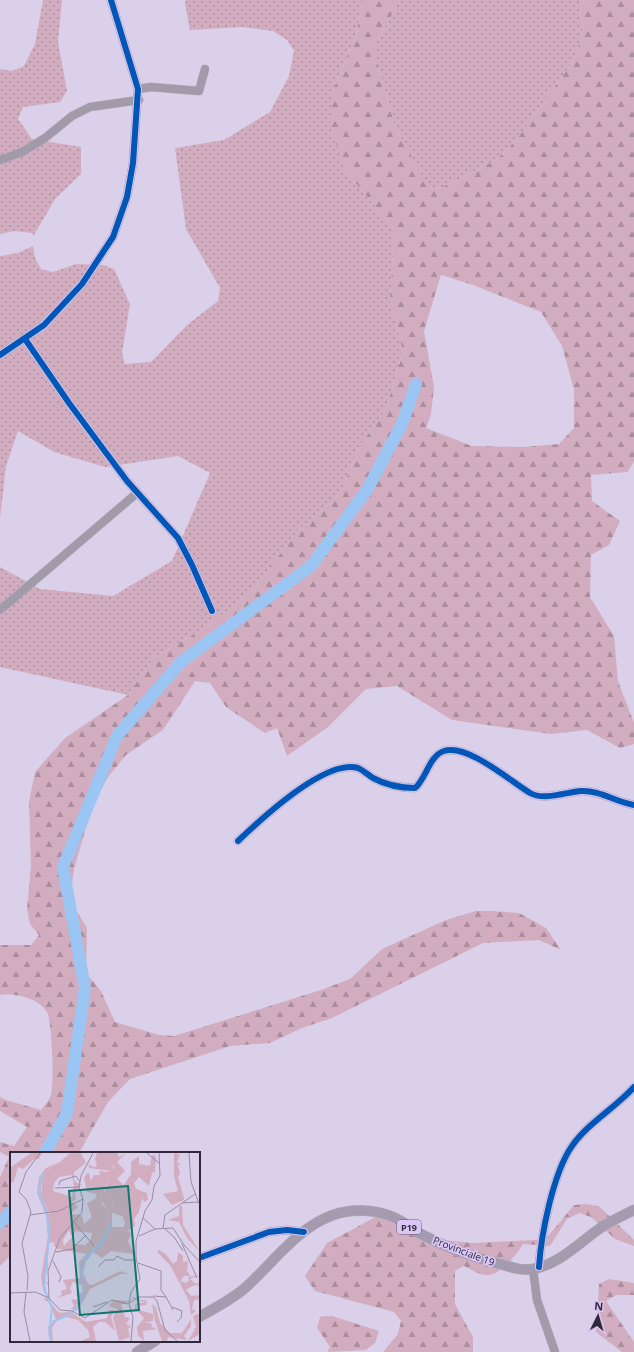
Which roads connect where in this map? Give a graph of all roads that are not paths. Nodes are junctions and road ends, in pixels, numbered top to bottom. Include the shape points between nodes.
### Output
1 (111, 0) edge
2 (206, 69) dead end
3 (138, 88) junction
4 (139, 100) junction
5 (0, 160) edge
6 (25, 339) junction
7 (0, 355) edge
8 (137, 494) junction
9 (0, 610) edge
10 (212, 611) dead end
11 (634, 805) edge
12 (238, 841) dead end
13 (634, 1087) edge
14 (634, 1210) edge
15 (304, 1232) junction
16 (200, 1258) edge
17 (536, 1268) junction
18 (200, 1316) edge
19 (153, 1342) edge
20 (137, 1352) edge
21 (555, 1352) edge

1 - 3 street
2 - 3 street via 199,91
3 - 4 street
4 - 5 street via 90,107 72,116 45,138 22,152
4 - 6 street via 127,197 113,237 82,284 44,325
6 - 7 street
6 - 8 street
8 - 9 street
8 - 10 street via 178,538
11 - 12 street via 582,791 542,796 531,793 491,768 453,749 442,751 435,758 415,788 388,785 359,768 349,767 317,778 296,790
13 - 17 street via 571,1147 561,1168 548,1212
14 - 17 main road, Provinciale 19 / P19 via 608,1223 570,1252
15 - 16 street via 268,1232
15 - 17 main road, Provinciale 19 / P19 via 335,1214 364,1210 393,1217 421,1234 489,1261 514,1268
15 - 18 main road, Provinciale 19 / P19 via 244,1288
17 - 21 street via 537,1300
19 - 20 main road

